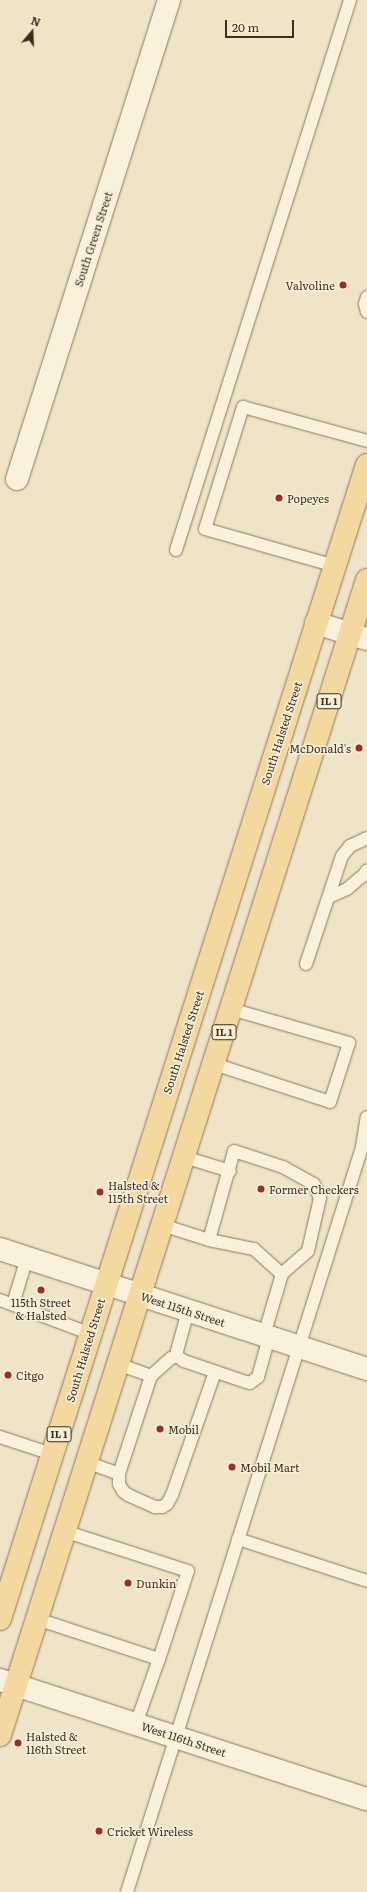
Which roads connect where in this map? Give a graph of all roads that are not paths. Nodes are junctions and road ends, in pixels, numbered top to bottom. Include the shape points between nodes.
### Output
1 (169, 0) edge
2 (350, 0) edge
3 (367, 297) edge
4 (367, 312) edge
5 (367, 441) edge
6 (367, 464) edge
7 (17, 479) dead end
8 (176, 550) dead end
9 (335, 566) junction
10 (367, 580) edge
11 (316, 623) junction
12 (359, 636) edge
13 (367, 838) edge
14 (367, 870) edge
15 (329, 897) junction
16 (306, 964) dead end
17 (231, 1009) junction
18 (214, 1064) junction
19 (367, 1117) edge
20 (184, 1157) junction
21 (230, 1171) junction
22 (162, 1225) junction
23 (209, 1240) junction
24 (0, 1250) edge
25 (27, 1258) junction
26 (282, 1274) junction
27 (106, 1284) junction
28 (140, 1295) junction
29 (0, 1300) edge
30 (13, 1304) junction
31 (188, 1311) junction
32 (91, 1334) junction
33 (266, 1336) junction
34 (299, 1346) junction
35 (177, 1356) junction
36 (118, 1364) junction
37 (367, 1369) edge
38 (215, 1372) junction
39 (151, 1376) junction
40 (0, 1437) edge
41 (52, 1454) junction
42 (86, 1462) junction
43 (119, 1474) junction
44 (64, 1531) junction
45 (238, 1539) junction
46 (367, 1581) edge
47 (0, 1619) edge
48 (37, 1619) junction
49 (159, 1659) junction
50 (8, 1682) edge
51 (136, 1724) junction
52 (0, 1735) edge
53 (176, 1736) junction
54 (367, 1798) edge
55 (127, 1892) edge

1 - 7 street, South Green Street
2 - 8 lane
3 - 4 lane
5 - 9 lane via 243,407 205,529
6 - 9 main road, South Halsted Street / IL 1
9 - 11 main road, South Halsted Street / IL 1
10 - 12 main road, IL 1
11 - 12 street
11 - 27 main road, South Halsted Street / IL 1
12 - 17 main road, IL 1
13 - 15 lane via 350,846 342,856
14 - 15 lane via 347,888
15 - 16 lane
17 - 18 main road, IL 1
17 - 18 lane via 349,1043 330,1102
18 - 20 main road, IL 1
19 - 34 lane via 362,1147
20 - 21 lane
20 - 22 main road, IL 1
21 - 23 lane
21 - 26 lane via 234,1152 283,1167 314,1184 320,1198 308,1251
22 - 23 lane
22 - 28 main road, IL 1
23 - 26 lane via 254,1249
24 - 25 street, West 115th Street
25 - 27 street, West 115th Street
25 - 30 lane
26 - 33 lane
27 - 28 street, West 115th Street
27 - 32 main road, South Halsted Street / IL 1
28 - 31 street, West 115th Street
28 - 36 main road, IL 1
29 - 30 lane
30 - 32 lane
31 - 33 street, West 115th Street
31 - 35 lane
32 - 41 main road, South Halsted Street / IL 1
33 - 34 street, West 115th Street
33 - 38 lane via 255,1380 250,1383
34 - 37 street, West 115th Street
34 - 45 lane
35 - 38 lane
35 - 39 lane via 171,1358
36 - 39 lane
36 - 42 main road, IL 1
38 - 43 lane via 167,1504 155,1507 128,1495 119,1484
39 - 43 lane
40 - 41 lane
41 - 47 main road, South Halsted Street / IL 1
42 - 43 lane
42 - 44 main road, IL 1
44 - 48 main road, IL 1
44 - 49 lane via 188,1570
45 - 46 lane
45 - 53 lane
48 - 49 lane
48 - 50 main road, IL 1
49 - 51 lane
50 - 51 street, West 116th Street
50 - 52 main road, IL 1
51 - 53 street, West 116th Street
53 - 54 street, West 116th Street
53 - 55 lane

